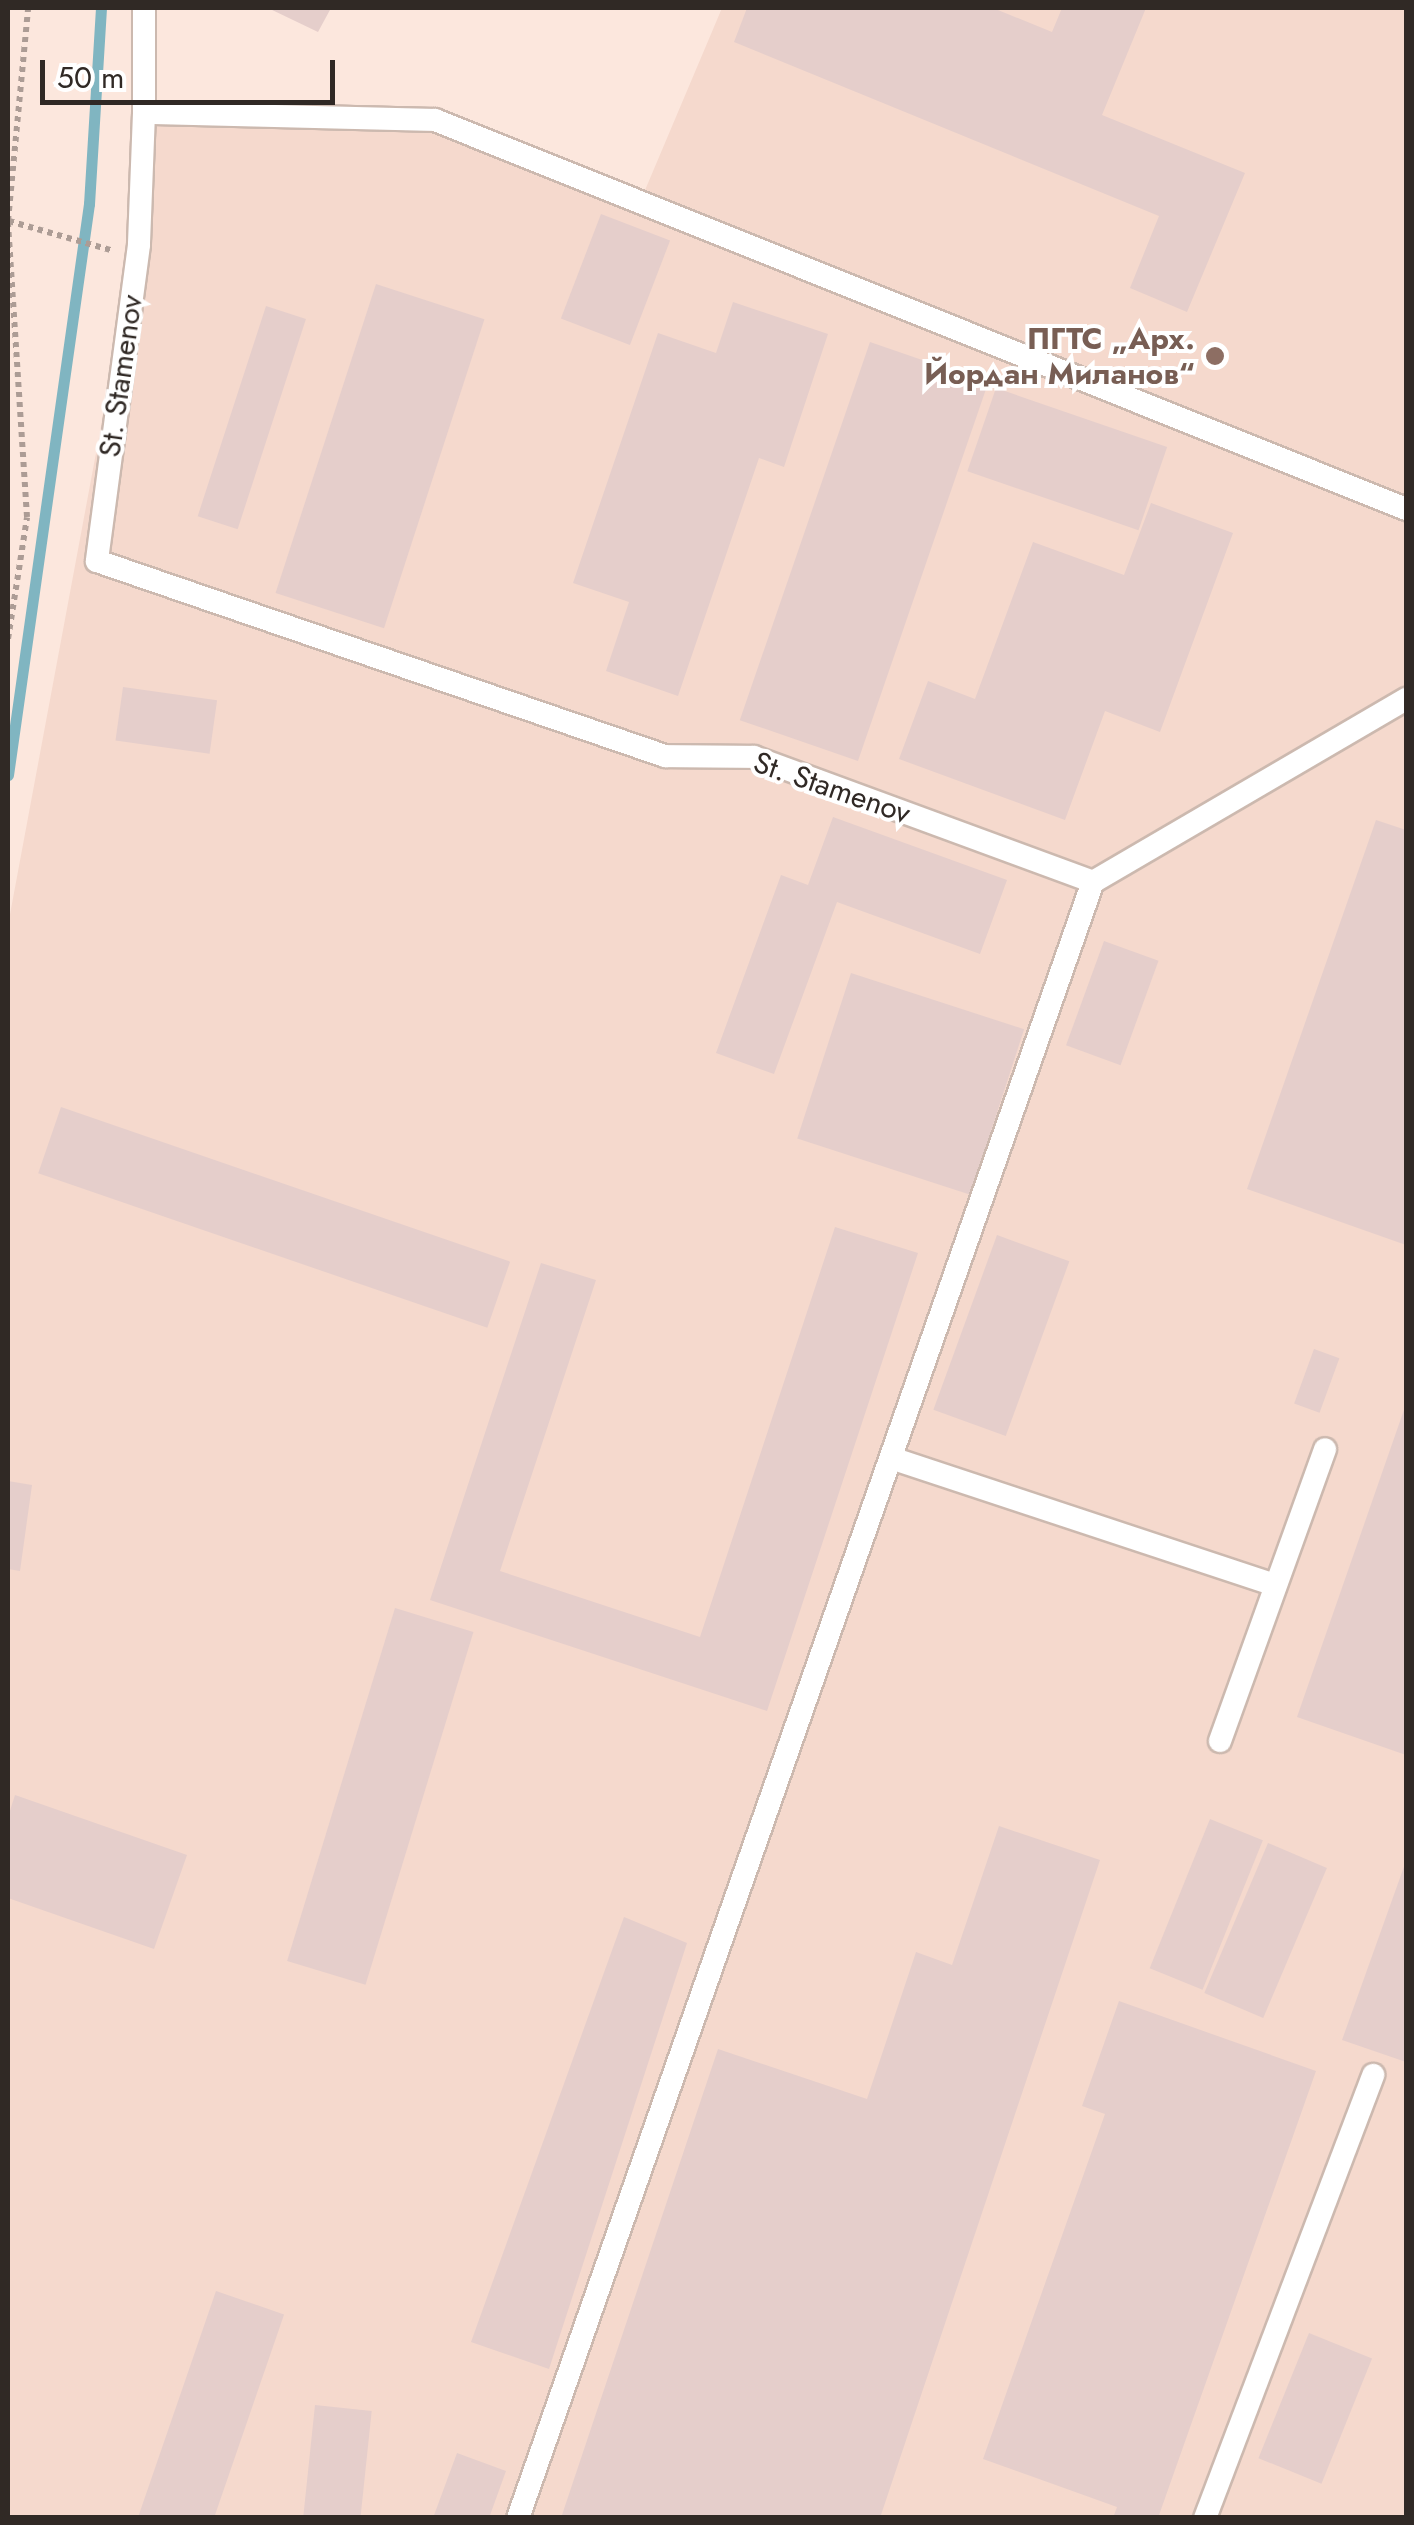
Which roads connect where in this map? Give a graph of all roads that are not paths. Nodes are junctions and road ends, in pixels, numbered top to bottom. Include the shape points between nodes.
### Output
1 (144, 8) edge
2 (144, 113) junction
3 (1406, 509) edge
4 (1406, 699) edge
5 (1094, 882) junction
6 (1325, 1448) dead end
7 (891, 1458) junction
8 (1276, 1586) junction
9 (1220, 1741) dead end
10 (1372, 2075) dead end
11 (518, 2518) edge
12 (1205, 2518) edge

1 - 2 lane
2 - 3 lane via 434,120
2 - 5 lane, St. Stamenov via 139,245 97,561 665,756 754,757
4 - 5 lane
5 - 7 lane
6 - 8 lane
7 - 8 lane
7 - 11 lane
8 - 9 lane
10 - 12 lane

